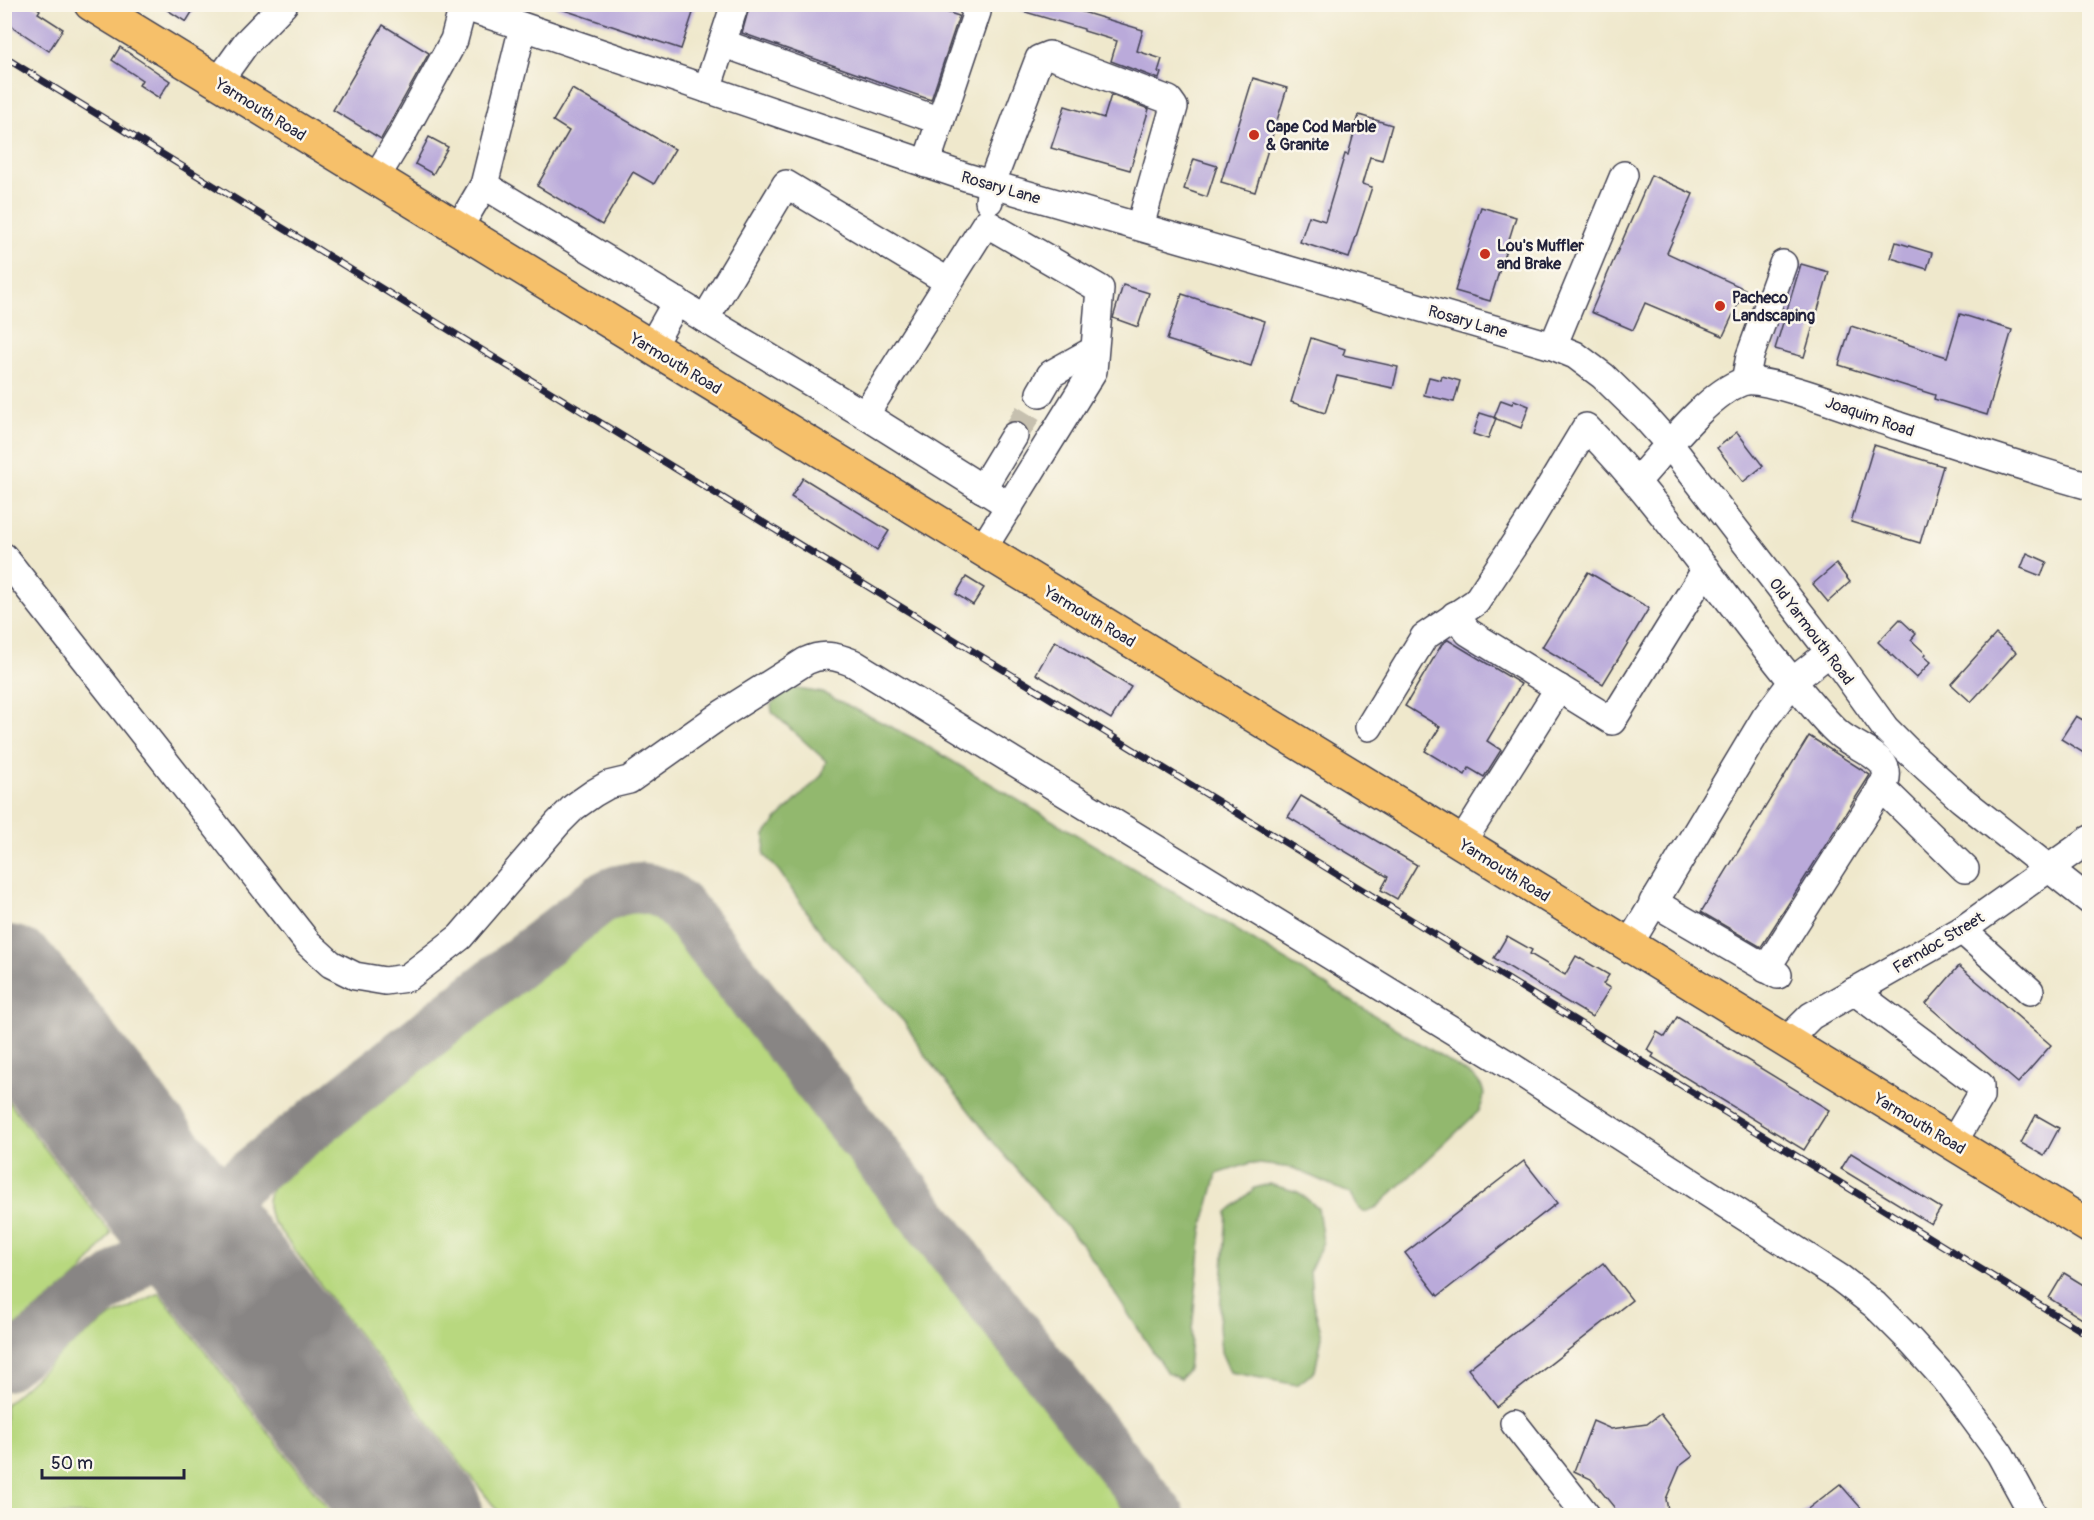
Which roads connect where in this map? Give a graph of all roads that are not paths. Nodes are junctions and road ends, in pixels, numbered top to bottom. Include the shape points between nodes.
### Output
1 (91, 4) edge
2 (284, 4) edge
3 (735, 4) edge
4 (971, 4) edge
5 (460, 5) edge
6 (523, 27) junction
7 (722, 43) junction
8 (218, 82) junction
9 (708, 89) junction
10 (940, 121) junction
11 (926, 164) junction
12 (1624, 176) dead end
13 (375, 179) junction
14 (484, 185) junction
15 (992, 185) junction
16 (986, 223) junction
17 (1140, 226) junction
18 (458, 229) junction
19 (1783, 264) dead end
20 (949, 282) junction
21 (678, 301) junction
22 (705, 320) junction
23 (1553, 345) junction
24 (651, 347) junction
25 (1094, 350) junction
26 (1745, 381) junction
27 (1040, 393) tunnel mouth
28 (865, 415) junction
29 (1014, 436) tunnel mouth
30 (1670, 445) junction
31 (1637, 481) junction
32 (2090, 486) edge
33 (982, 489) junction
34 (1010, 506) junction
35 (982, 550) junction
36 (4, 557) edge
37 (1706, 569) junction
38 (1455, 615) junction
39 (1830, 652) junction
40 (1793, 681) junction
41 (1559, 688) junction
42 (1369, 727) dead end
43 (1881, 788) junction
44 (2090, 839) edge
45 (1461, 844) junction
46 (1965, 869) dead end
47 (2048, 870) junction
48 (2090, 901) edge
49 (1653, 902) junction
50 (1962, 930) junction
51 (1628, 946) junction
52 (2030, 991) dead end
53 (1854, 992) junction
54 (1785, 1041) junction
55 (1953, 1143) junction
56 (2090, 1227) edge
57 (1514, 1423) dead end
58 (1587, 1515) edge
59 (2034, 1515) edge

1 - 8 main road, Yarmouth Road
2 - 8 street via 246,43
3 - 7 street
4 - 10 street via 976,12
5 - 6 street, Rosary Lane
5 - 13 street via 454,40
6 - 9 street, Rosary Lane
6 - 14 street
7 - 9 street
7 - 10 street
8 - 13 main road, Yarmouth Road
9 - 11 street, Rosary Lane
10 - 11 street
11 - 15 street, Rosary Lane
12 - 23 street
13 - 18 main road, Yarmouth Road
14 - 18 street
14 - 21 street
15 - 16 street
15 - 17 street, Rosary Lane
15 - 17 street via 1040,59 1049,55 1169,100 1174,107
16 - 20 street
16 - 25 street via 1100,289
17 - 23 street, Rosary Lane
18 - 24 main road, Yarmouth Road
19 - 26 street
20 - 22 street via 786,184
20 - 28 street
21 - 22 street
21 - 24 street
22 - 28 street
23 - 30 street, Old Yarmouth Road via 1575,355 1603,376
24 - 35 main road, Yarmouth Road
25 - 27 street via 1051,374
25 - 34 street via 1093,371
26 - 30 street via 1706,405
26 - 32 street, Joaquim Road via 1799,392
28 - 33 street
29 - 33 street
30 - 31 street
30 - 39 street, Old Yarmouth Road
31 - 37 street
31 - 38 street via 1586,427 1476,602
33 - 34 street
34 - 35 street
35 - 45 main road, Yarmouth Road
36 - 59 street via 308,943 331,964 356,976 385,981 407,978 460,937 558,823 594,793 629,780 722,714 817,656 840,657 853,663 1500,1059 1840,1278 1875,1305 1946,1380 2000,1454
37 - 40 street
37 - 41 street via 1612,721
38 - 41 street via 1468,632
38 - 42 street via 1424,637
39 - 40 street
39 - 47 street, Old Yarmouth Road via 1886,728 1908,751
40 - 43 street via 1840,735 1883,764 1887,776
40 - 49 street via 1765,718
41 - 45 street
43 - 46 street
43 - 49 street via 1772,972
44 - 47 street, Ferndoc Street
45 - 51 main road, Yarmouth Road
47 - 48 street, Old Yarmouth Road
47 - 50 street, Ferndoc Street
49 - 51 street
50 - 52 street
50 - 53 street, Ferndoc Street
51 - 54 main road, Yarmouth Road
53 - 54 street, Ferndoc Street via 1810,1016
53 - 55 street via 1980,1086 1980,1097
54 - 55 main road, Yarmouth Road
55 - 56 main road, Yarmouth Road
57 - 58 street

